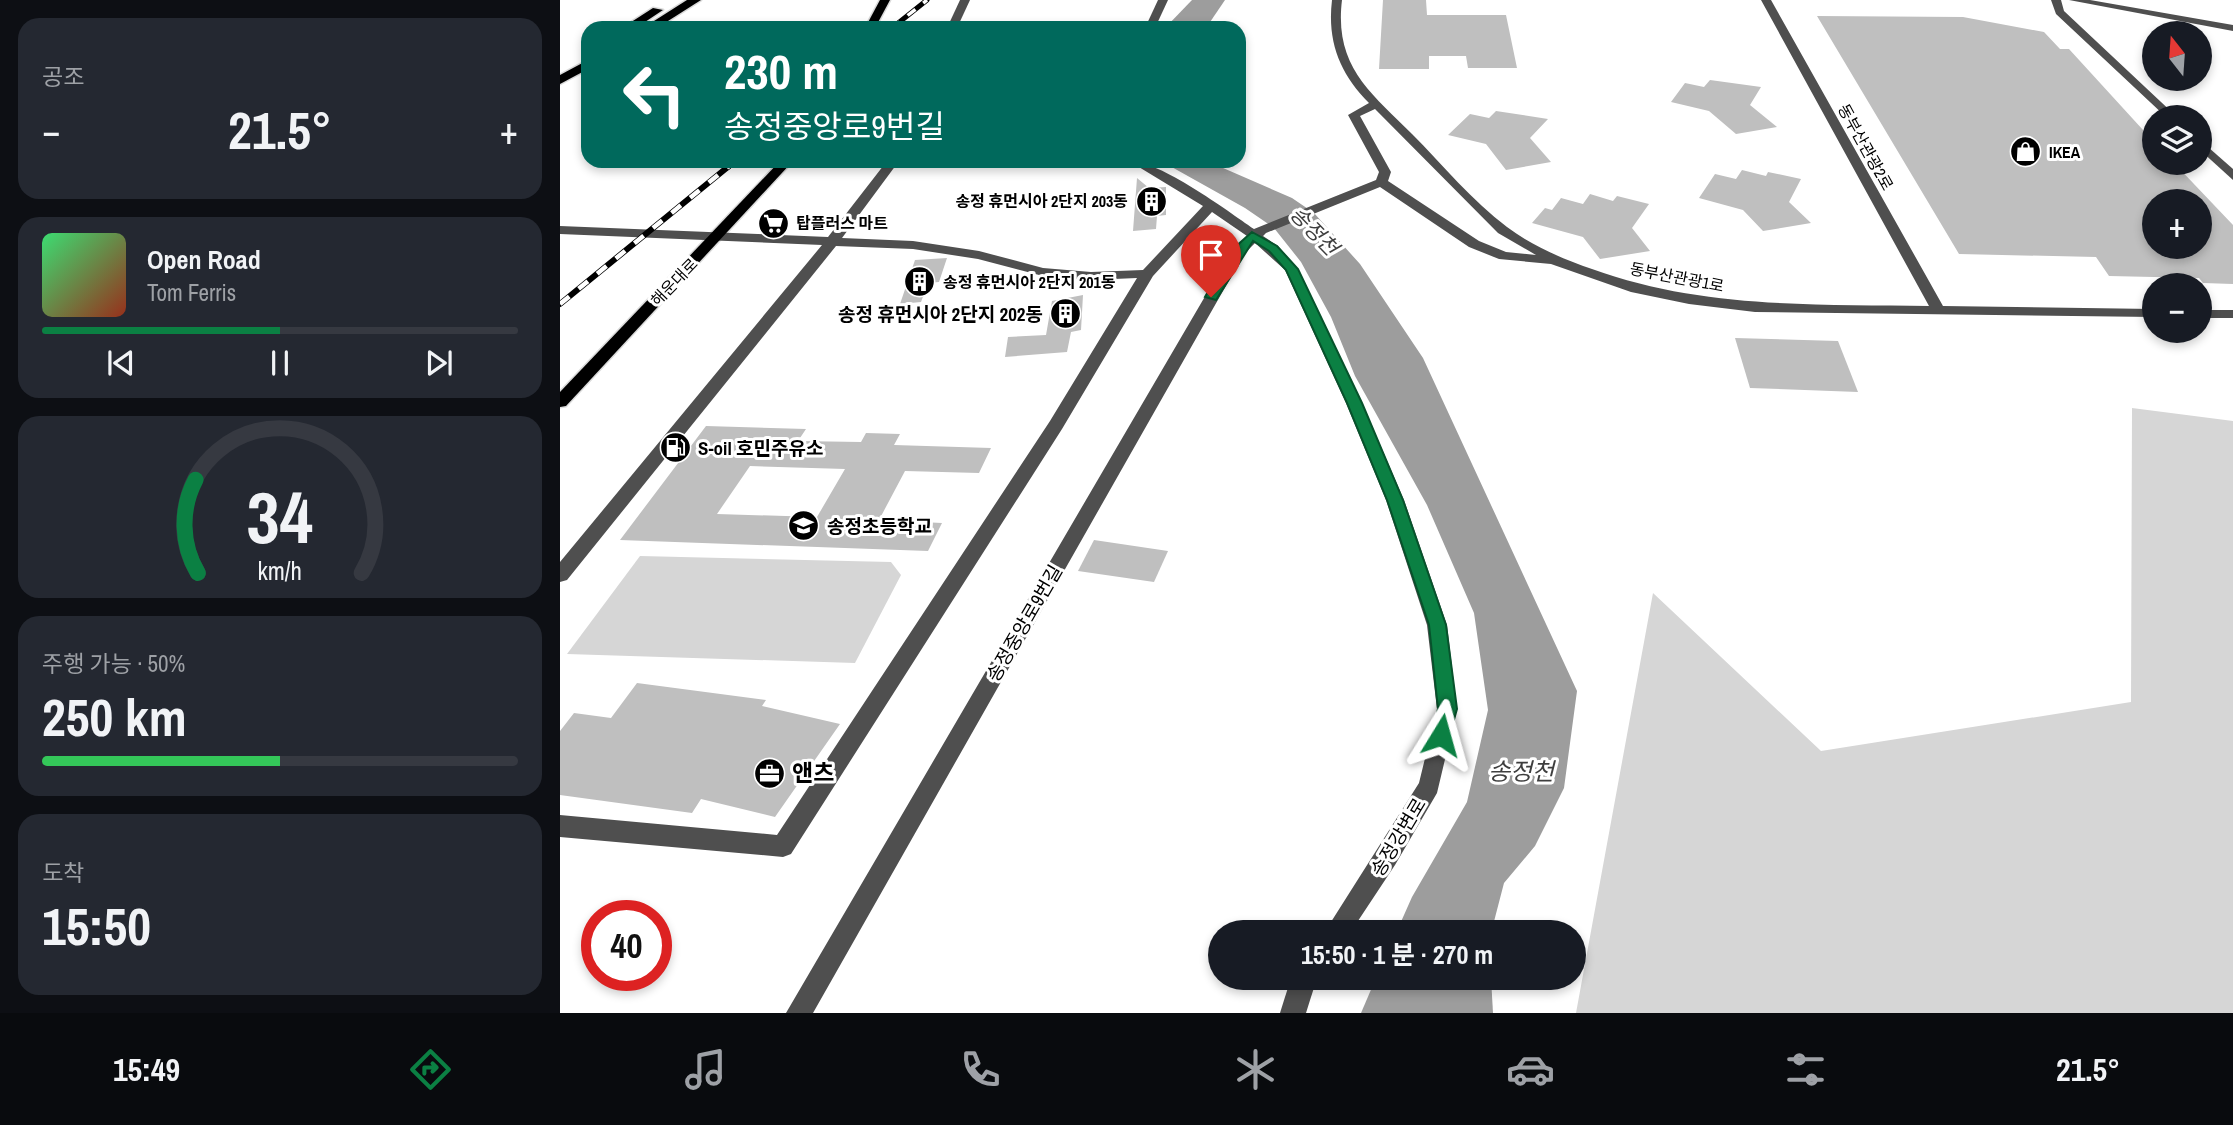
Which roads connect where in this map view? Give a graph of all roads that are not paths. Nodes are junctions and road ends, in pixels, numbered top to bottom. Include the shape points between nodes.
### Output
1 (674, 0) edge
2 (695, 0) edge
3 (885, 0) edge
4 (965, 0) edge
5 (1163, 0) edge
6 (1337, 0) edge
7 (1766, 0) edge
8 (2056, 0) edge
9 (2074, 0) edge
10 (640, 21) edge
11 (660, 21) edge
12 (874, 21) edge
13 (955, 21) edge
14 (1153, 21) edge
15 (2233, 27) edge
16 (581, 55) edge
17 (560, 67) edge
18 (581, 68) edge
19 (560, 80) edge
20 (1374, 105) junction
21 (2159, 105) edge
22 (2212, 156) edge
23 (781, 168) edge
24 (888, 168) edge
25 (1147, 168) edge
26 (2233, 176) edge
27 (1381, 182) junction
28 (1211, 205) junction
29 (560, 230) edge
30 (1256, 232) junction
31 (717, 237) junction
32 (831, 243) junction
33 (1556, 261) junction
34 (1147, 274) junction
35 (1938, 310) junction
36 (2142, 313) edge
37 (2212, 314) edge
38 (2233, 314) edge
39 (560, 402) edge
40 (560, 575) edge
41 (560, 826) edge
42 (1345, 920) edge
43 (1299, 990) edge
44 (799, 1013) edge
45 (1293, 1013) edge

1 - 10 highway
2 - 11 highway
3 - 12 main road
4 - 13 street
5 - 14 street
6 - 20 street, 동부산관광1로 via 1334,19 1340,59
7 - 35 street, 동부산관광2로
8 - 21 street via 2059,12
9 - 15 street
16 - 17 highway
18 - 19 highway
20 - 27 street via 1354,114 1385,172
20 - 33 street, 동부산관광1로 via 1503,230
22 - 26 street
23 - 31 main road, 해운대로
24 - 32 street
25 - 28 street, 송정강변로
27 - 30 street
27 - 33 street via 1474,244 1504,256
28 - 30 street, 송정강변로
28 - 34 street
29 - 31 street
30 - 42 street, 송정강변로 via 1292,269 1354,403 1395,500 1437,625 1447,709 1429,786
30 - 44 street, 송정중앙로9번길 via 1231,264
31 - 32 street
31 - 39 main road, 해운대로
32 - 34 street via 957,251 1042,272
32 - 40 street
33 - 35 street, 동부산관광1로 via 1631,288 1689,300 1755,308
34 - 41 street via 1056,425 783,846
35 - 36 street, 동부산관광1로
37 - 38 street
43 - 45 street

